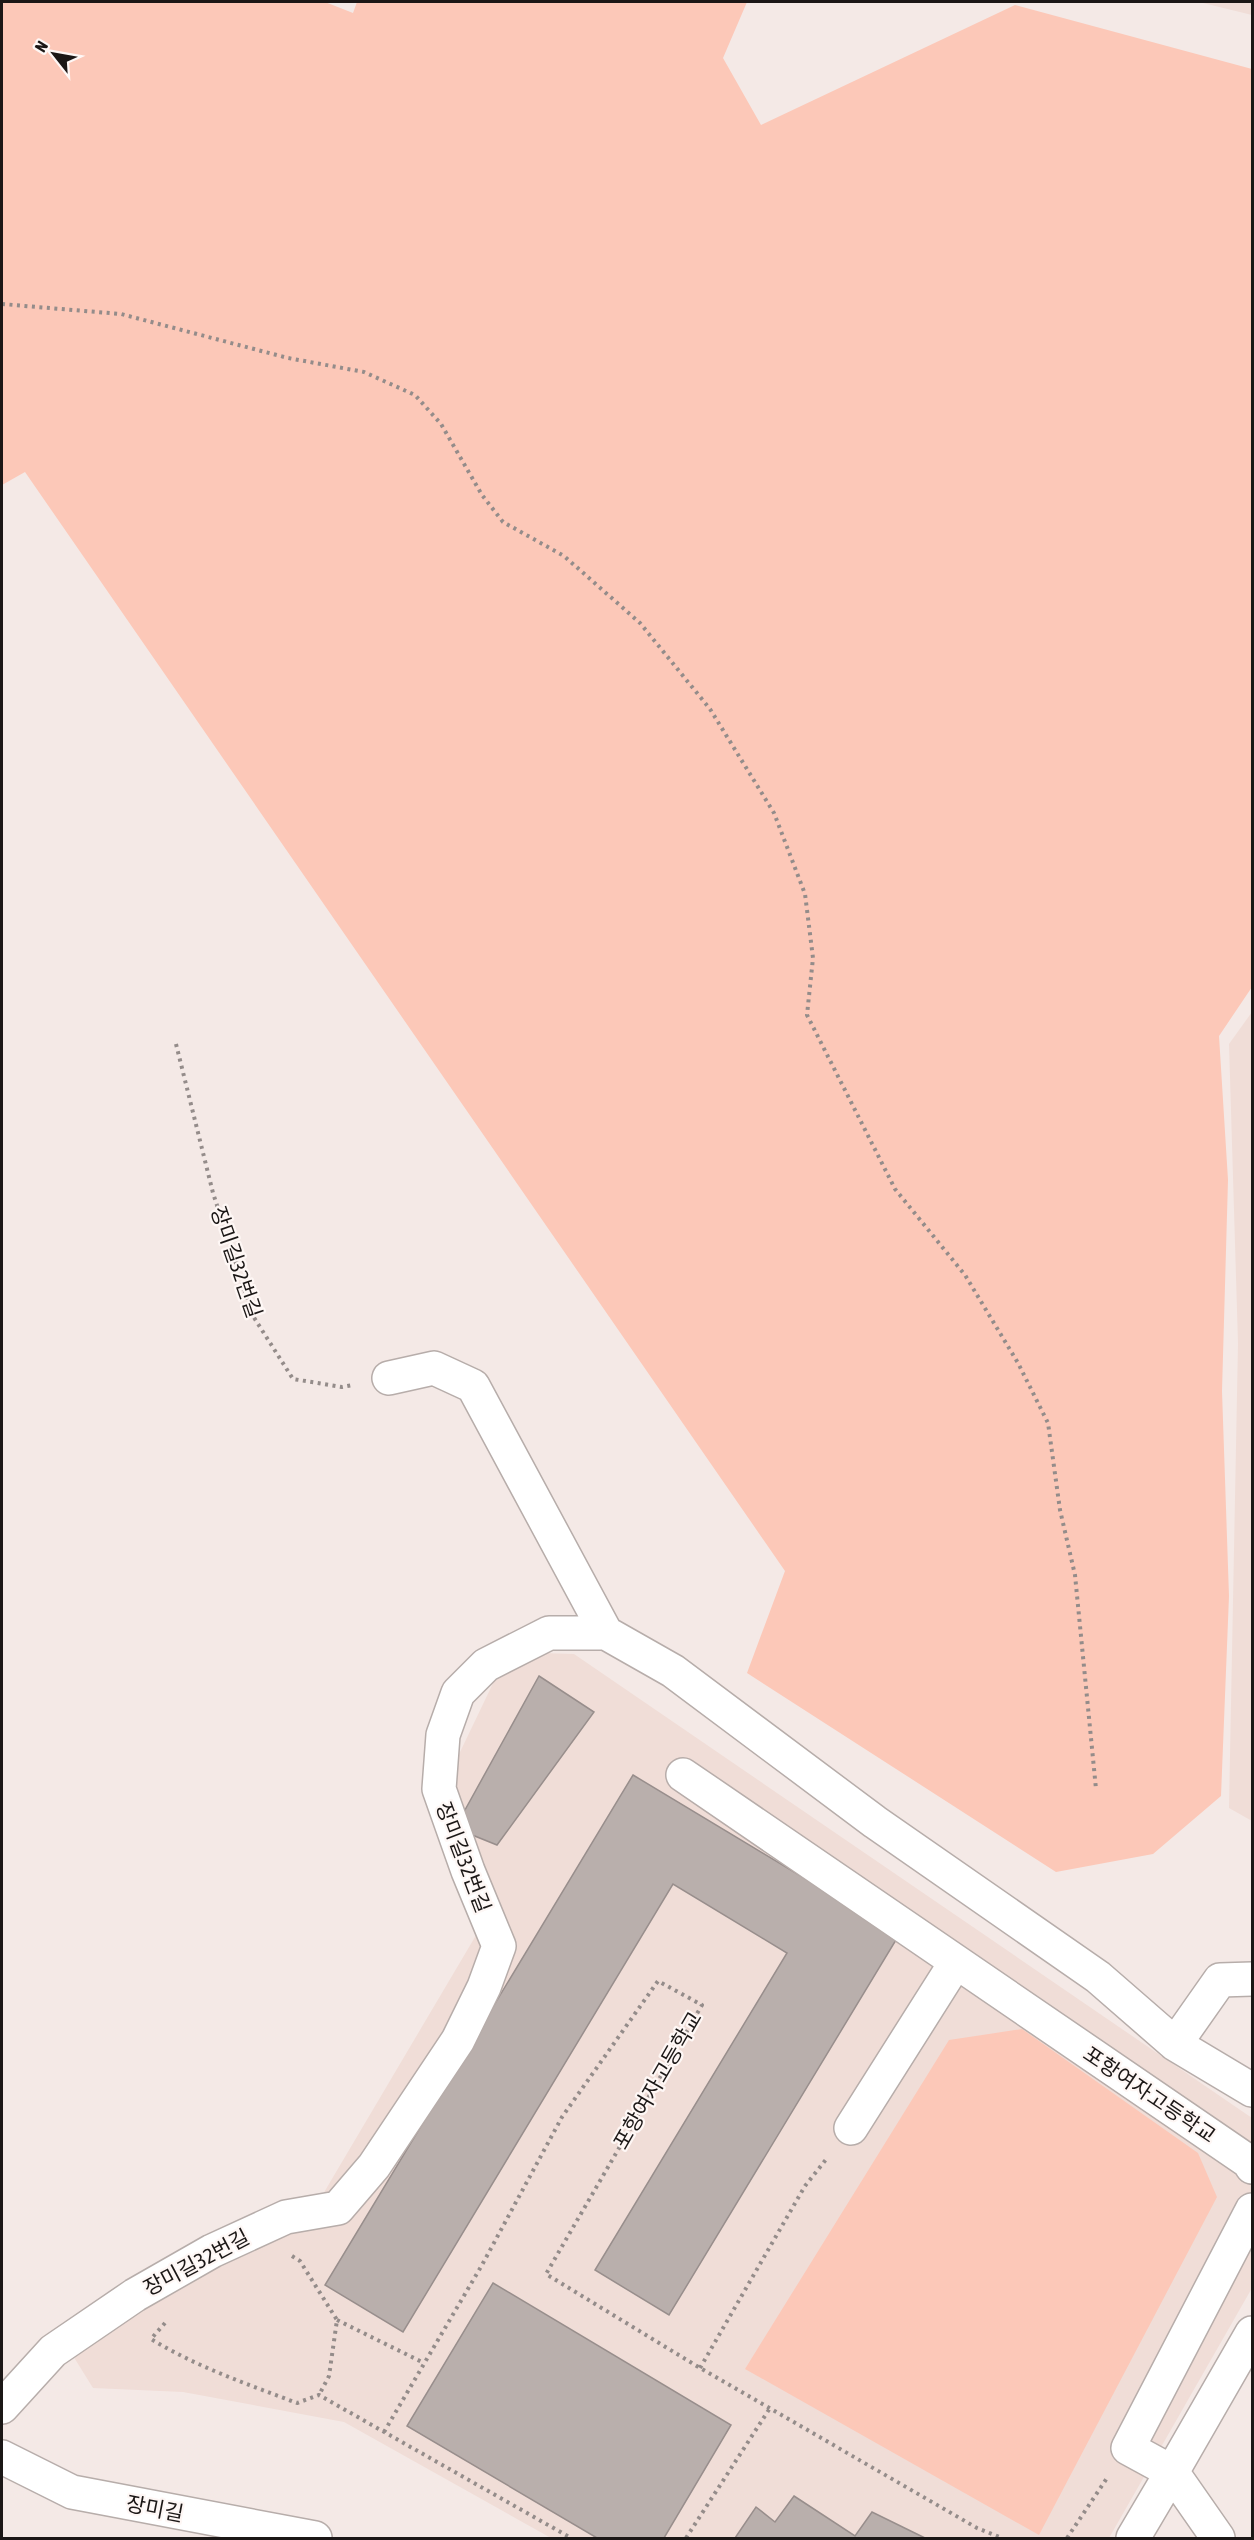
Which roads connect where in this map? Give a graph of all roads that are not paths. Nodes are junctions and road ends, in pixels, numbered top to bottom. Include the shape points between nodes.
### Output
1 (389, 1378) road end
2 (606, 1634) junction
3 (683, 1775) dead end
4 (956, 1962) junction
5 (1252, 1979) edge
6 (1175, 2044) junction
7 (1249, 2078) edge
8 (851, 2128) road end
9 (1252, 2167) edge
10 (1252, 2210) edge
11 (1252, 2333) edge
12 (2, 2407) edge
13 (2, 2457) edge
14 (1172, 2472) junction
15 (315, 2538) edge
16 (1133, 2538) edge
17 (1218, 2538) edge

1 - 2 street via 434,1368 473,1386
2 - 6 street via 673,1671 874,1822 1098,1977
2 - 12 street, 장미길32번길 via 549,1634 486,1665 458,1693 443,1735 439,1789 499,1946 458,2040 374,2166 338,2208 286,2217 212,2251 135,2295 53,2351
3 - 4 street, 포항여자고등학교
4 - 8 street
4 - 9 street, 포항여자고등학교
5 - 6 street via 1220,1980
6 - 7 street
10 - 14 street via 1128,2448
11 - 14 street
13 - 15 street, 장미길 via 72,2492
14 - 16 street
14 - 17 street

